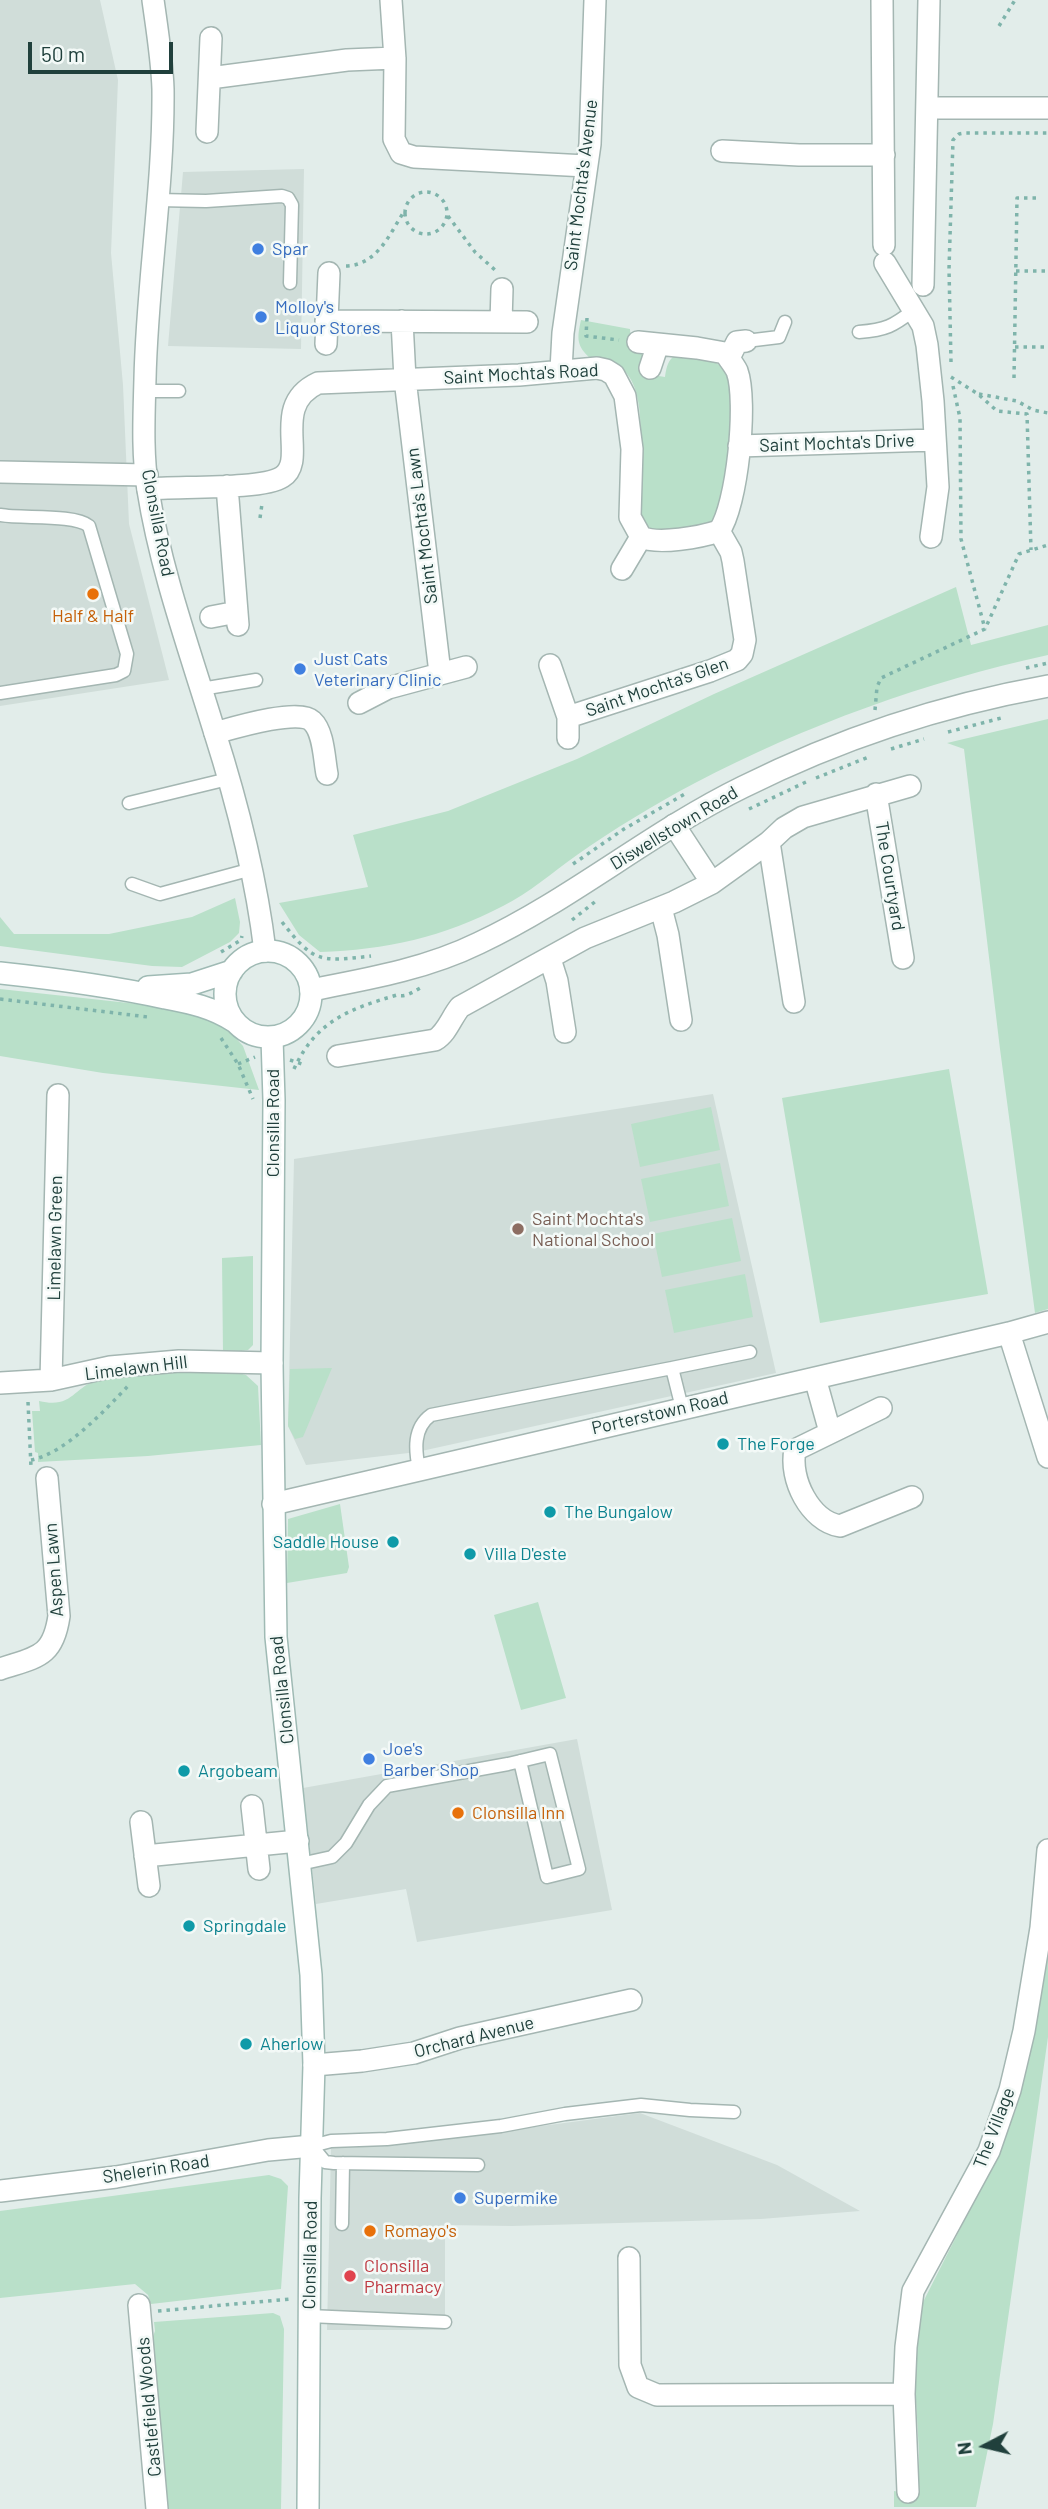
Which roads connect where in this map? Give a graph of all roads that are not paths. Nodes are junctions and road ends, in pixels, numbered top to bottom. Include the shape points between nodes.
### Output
1 (153, 0) edge
2 (391, 0) edge
3 (595, 0) edge
4 (882, 0) edge
5 (929, 0) edge
6 (211, 38) dead end
7 (394, 58) junction
8 (210, 78) junction
9 (1048, 107) edge
10 (928, 108) junction
11 (206, 132) dead end
12 (722, 151) dead end
13 (884, 155) junction
14 (586, 166) junction
15 (158, 200) junction
16 (329, 273) road end
17 (290, 283) dead end
18 (923, 285) dead end
19 (502, 289) road end
20 (914, 310) junction
21 (326, 321) junction
22 (401, 321) junction
23 (501, 322) junction
24 (527, 322) dead end
25 (785, 322) dead end
26 (859, 332) dead end
27 (746, 341) joint
28 (326, 344) dead end
29 (729, 358) junction
30 (650, 368) dead end
31 (561, 370) junction
32 (405, 379) junction
33 (145, 391) junction
34 (179, 391) dead end
35 (934, 440) junction
36 (739, 446) junction
37 (0, 472) edge
38 (147, 482) junction
39 (227, 486) junction
40 (0, 514) edge
41 (719, 531) junction
42 (641, 537) junction
43 (931, 537) dead end
44 (622, 569) dead end
45 (211, 617) dead end
46 (550, 665) dead end
47 (466, 667) dead end
48 (440, 673) junction
49 (256, 680) dead end
50 (1048, 686) edge
51 (201, 689) junction
52 (0, 693) edge
53 (359, 703) dead end
54 (215, 733) junction
55 (327, 774) dead end
56 (228, 779) junction
57 (910, 786) dead end
58 (876, 794) junction
59 (129, 803) dead end
60 (674, 825) junction
61 (769, 842) junction
62 (252, 869) junction
63 (712, 883) junction
64 (132, 884) dead end
65 (661, 908) junction
66 (265, 951) junction
67 (903, 958) dead end
68 (550, 959) junction
69 (232, 971) junction
70 (0, 973) edge
71 (120, 987) junction
72 (311, 990) junction
73 (794, 1002) dead end
74 (681, 1020) dead end
75 (235, 1022) junction
76 (565, 1032) dead end
77 (272, 1038) junction
78 (338, 1056) dead end
79 (58, 1095) dead end
80 (1048, 1322) edge
81 (1009, 1333) junction
82 (750, 1352) dead end
83 (272, 1363) junction
84 (672, 1368) junction
85 (815, 1378) junction
86 (51, 1380) junction
87 (0, 1383) edge
88 (682, 1408) junction
89 (881, 1408) dead end
90 (830, 1432) junction
91 (1048, 1457) edge
92 (419, 1469) junction
93 (47, 1478) dead end
94 (912, 1497) dead end
95 (272, 1504) junction
96 (0, 1669) edge
97 (520, 1761) junction
98 (253, 1806) dead end
99 (141, 1822) dead end
100 (298, 1841) junction
101 (257, 1845) junction
102 (1048, 1850) edge
103 (145, 1856) junction
104 (300, 1864) junction
105 (259, 1869) dead end
106 (149, 1886) dead end
107 (631, 2000) dead end
108 (314, 2065) junction
109 (734, 2112) dead end
110 (312, 2146) junction
111 (343, 2163) junction
112 (478, 2165) dead end
113 (0, 2191) edge
114 (342, 2224) dead end
115 (629, 2258) dead end
116 (309, 2306) junction
117 (140, 2309) road end
118 (446, 2322) dead end
119 (904, 2394) junction
120 (908, 2493) dead end
121 (157, 2509) edge
122 (308, 2509) edge

1 - 15 street, Clonsilla Road via 163,87
2 - 7 street
3 - 14 street, Saint Mochta's Avenue
4 - 13 street
5 - 10 street
6 - 8 street
7 - 8 street
7 - 14 street via 394,139 401,153
8 - 11 street
9 - 10 street
10 - 18 street
12 - 13 street
13 - 20 street, Saint Mochta's Drive via 884,254
14 - 31 street, Saint Mochta's Avenue
15 - 17 lane via 288,198 292,205
15 - 33 street, Clonsilla Road
16 - 21 street
19 - 23 street
20 - 26 lane via 882,331
20 - 35 street, Saint Mochta's Drive via 927,345
21 - 22 street
21 - 28 street
22 - 23 street
22 - 32 street, Saint Mochta's Lawn
23 - 24 street
25 - 27 lane via 779,337
27 - 29 street via 737,342
29 - 30 street via 697,348 648,343
29 - 36 street via 740,383
31 - 32 street, Saint Mochta's Road
31 - 42 street, Saint Mochta's Road via 597,368 614,375 620,384 631,435 630,517
32 - 39 street, Saint Mochta's Road via 311,387 297,400 293,412 287,473 269,482
32 - 48 street, Saint Mochta's Lawn
33 - 34 lane
33 - 38 street, Clonsilla Road
35 - 36 street, Saint Mochta's Drive
35 - 43 street, Saint Mochta's Drive via 938,486
36 - 41 street via 727,518
37 - 38 street, Saint Mochta's Road
38 - 39 street, Saint Mochta's Road
38 - 51 street, Clonsilla Road via 179,621
39 - 45 street via 238,619
40 - 52 lane via 73,520 89,526 127,654 124,671 116,675
41 - 42 street via 653,541
41 - 46 street, Saint Mochta's Glen via 731,552 746,640 737,660 568,727
42 - 44 street
47 - 48 street
48 - 53 street via 388,688
49 - 51 lane
50 - 60 street, Diswellstown Road via 944,709 881,729 741,788
51 - 54 street, Clonsilla Road
54 - 55 street via 307,718 319,735
54 - 56 street, Clonsilla Road
56 - 59 lane
56 - 62 street, Clonsilla Road
57 - 58 street
58 - 61 street via 803,817
58 - 67 street, The Courtyard
60 - 63 street
60 - 72 street, Diswellstown Road via 541,911 477,944 402,971
61 - 63 street
61 - 73 street
62 - 64 lane via 160,894
62 - 66 street, Clonsilla Road
63 - 65 street
65 - 68 street via 585,938
65 - 74 street
66 - 69 street via 240,961
66 - 72 street via 291,957 308,977
68 - 76 street
68 - 78 street via 460,1007 435,1040
69 - 71 street via 192,984
69 - 75 street via 225,997
70 - 71 street
71 - 75 street via 200,1004
72 - 77 street via 310,1004 297,1027
75 - 77 street via 258,1037
77 - 83 street, Clonsilla Road
79 - 86 street, Limelawn Green
80 - 81 street, Porterstown Road
81 - 85 street, Porterstown Road
81 - 91 street
82 - 84 lane
83 - 86 street, Limelawn Hill via 179,1361 110,1367
83 - 95 street, Clonsilla Road
84 - 88 lane
84 - 92 lane via 431,1415 422,1422 414,1448
85 - 88 street, Porterstown Road
85 - 90 street
86 - 87 street, Limelawn Hill
88 - 92 street, Porterstown Road
89 - 90 street
90 - 94 street via 795,1450 793,1460 799,1484 817,1516 840,1526
92 - 95 street, Porterstown Road
93 - 96 street, Aspen Lawn via 59,1616 56,1634 38,1656
95 - 100 street, Clonsilla Road via 276,1637
97 - 97 lane via 550,1754 579,1869 547,1877
97 - 104 lane via 387,1786 332,1857
98 - 101 street
99 - 103 street
100 - 101 street
100 - 104 street, Clonsilla Road
101 - 103 street
101 - 105 street
102 - 119 street, The Village via 1041,1928 1010,2090 989,2151 913,2291
103 - 106 street
104 - 108 street, Clonsilla Road
107 - 108 street, Orchard Avenue via 460,2038 414,2053
108 - 110 street, Clonsilla Road
109 - 110 lane via 641,2105 501,2126
110 - 111 lane via 325,2162
110 - 113 street, Shelerin Road
110 - 116 street, Clonsilla Road
111 - 112 lane
111 - 114 lane
115 - 119 street via 630,2365 638,2387 657,2395
116 - 118 lane
116 - 122 street, Clonsilla Road
117 - 121 street, Castlefield Woods
119 - 120 street, The Village

